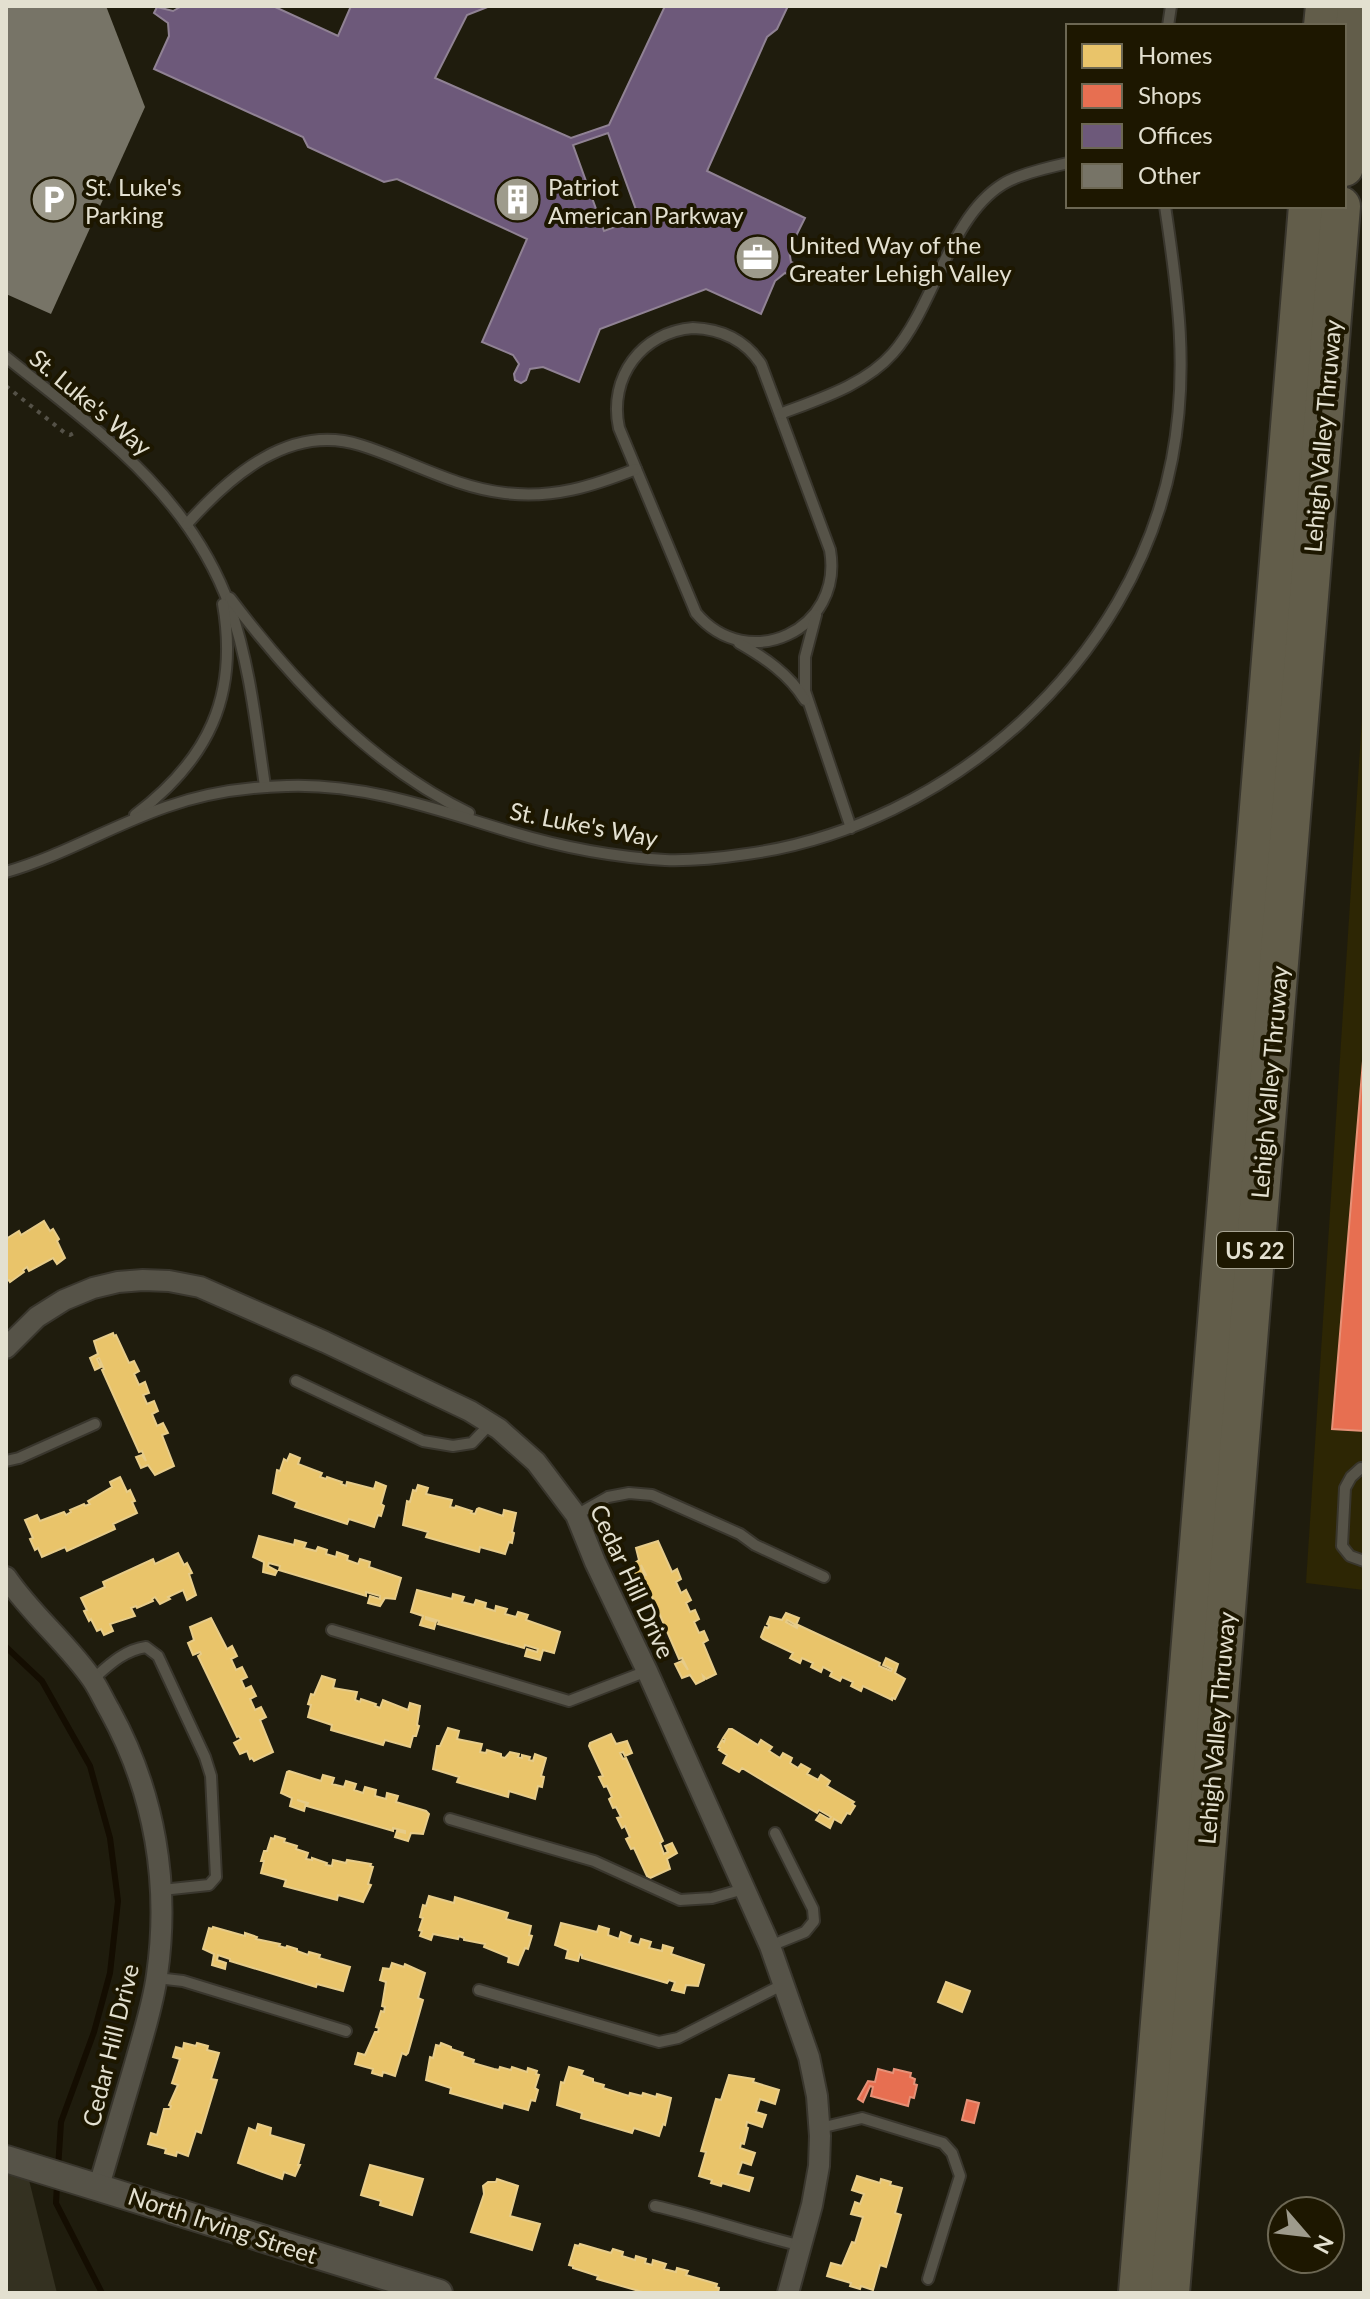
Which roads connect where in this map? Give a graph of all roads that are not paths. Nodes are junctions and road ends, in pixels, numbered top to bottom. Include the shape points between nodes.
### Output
1 (1357, 6) edge
2 (1346, 142) edge
3 (1066, 164) edge
4 (1165, 208) edge
5 (1308, 208) edge
6 (1341, 208) edge
7 (6, 357) edge
8 (780, 414) junction
9 (636, 469) junction
10 (187, 524) junction
11 (212, 568) junction
12 (819, 609) junction
13 (728, 636) junction
14 (808, 705) junction
15 (265, 786) junction
16 (851, 828) junction
17 (107, 832) junction
18 (514, 833) junction
19 (6, 872) edge
20 (6, 1348) edge
21 (296, 1381) dead end
22 (95, 1424) dead end
23 (490, 1424) junction
24 (6, 1461) edge
25 (1364, 1469) edge
26 (576, 1515) junction
27 (1364, 1561) edge
28 (6, 1577) edge
29 (824, 1577) dead end
30 (332, 1630) dead end
31 (647, 1671) junction
32 (92, 1680) junction
33 (450, 1819) dead end
34 (775, 1833) dead end
35 (744, 1889) junction
36 (162, 1890) junction
37 (770, 1946) junction
38 (157, 1978) junction
39 (784, 1984) junction
40 (479, 1990) dead end
41 (346, 2031) dead end
42 (820, 2128) junction
43 (6, 2159) edge
44 (99, 2186) junction
45 (655, 2206) dead end
46 (802, 2246) junction
47 (928, 2279) dead end
48 (439, 2293) edge
49 (788, 2293) edge
50 (1138, 2293) edge
51 (1170, 2293) edge

1 - 2 highway
3 - 8 lane via 1005,182 984,198 891,356 834,393
4 - 16 lane, St. Luke's Way via 1182,345 1180,401 1161,501 1125,586 1083,654 1017,726 934,787
5 - 50 highway, Lehigh Valley Thruway / US 22
6 - 51 highway, Lehigh Valley Thruway / US 22
7 - 10 lane, St. Luke's Way via 141,469
8 - 9 lane via 764,369 742,343 707,328 670,332 642,349 618,388 618,421
8 - 12 lane via 830,550 830,581
9 - 10 lane via 562,493 505,493 461,484 360,445 315,440 289,445 261,460 220,489
9 - 13 lane via 693,608
10 - 11 lane, St. Luke's Way
11 - 15 lane, St. Luke's Way via 239,638
11 - 17 lane via 228,643 213,725 163,792
11 - 18 lane via 286,667 357,738 425,790
12 - 13 lane via 801,627 775,640 751,643
12 - 14 lane via 805,657
13 - 14 lane via 777,668
14 - 16 lane
15 - 17 lane, St. Luke's Way via 191,799
15 - 18 lane, St. Luke's Way via 365,792
16 - 18 lane, St. Luke's Way via 780,849 688,860 599,852
17 - 19 lane, St. Luke's Way
20 - 23 street, Cedar Hill Drive via 37,1317 93,1288 169,1281 200,1287 313,1336
21 - 23 lane via 423,1441 472,1443
22 - 24 lane
23 - 26 street, Cedar Hill Drive via 536,1462
25 - 27 lane via 1345,1488 1342,1546
26 - 29 lane via 608,1497 652,1495
26 - 31 street, Cedar Hill Drive
28 - 32 street, Cedar Hill Drive
30 - 31 lane via 569,1701
31 - 35 street, Cedar Hill Drive
32 - 36 street, Cedar Hill Drive via 137,1768 158,1848
32 - 36 lane via 113,1661 146,1647 158,1656 205,1757 211,1776 216,1877 209,1885
33 - 35 lane via 594,1861 680,1900
34 - 37 lane via 814,1921 805,1932
35 - 37 street, Cedar Hill Drive
36 - 38 street, Cedar Hill Drive
37 - 39 street, Cedar Hill Drive
38 - 41 lane via 183,1981
38 - 44 street, Cedar Hill Drive
39 - 40 lane via 678,2038 659,2042
39 - 42 street, Cedar Hill Drive via 809,2057
42 - 46 street, Cedar Hill Drive via 819,2166
42 - 47 lane via 862,2118 943,2143 952,2153 960,2176
43 - 44 street, North Irving Street
44 - 48 street, North Irving Street
45 - 46 lane
46 - 49 street, Cedar Hill Drive

